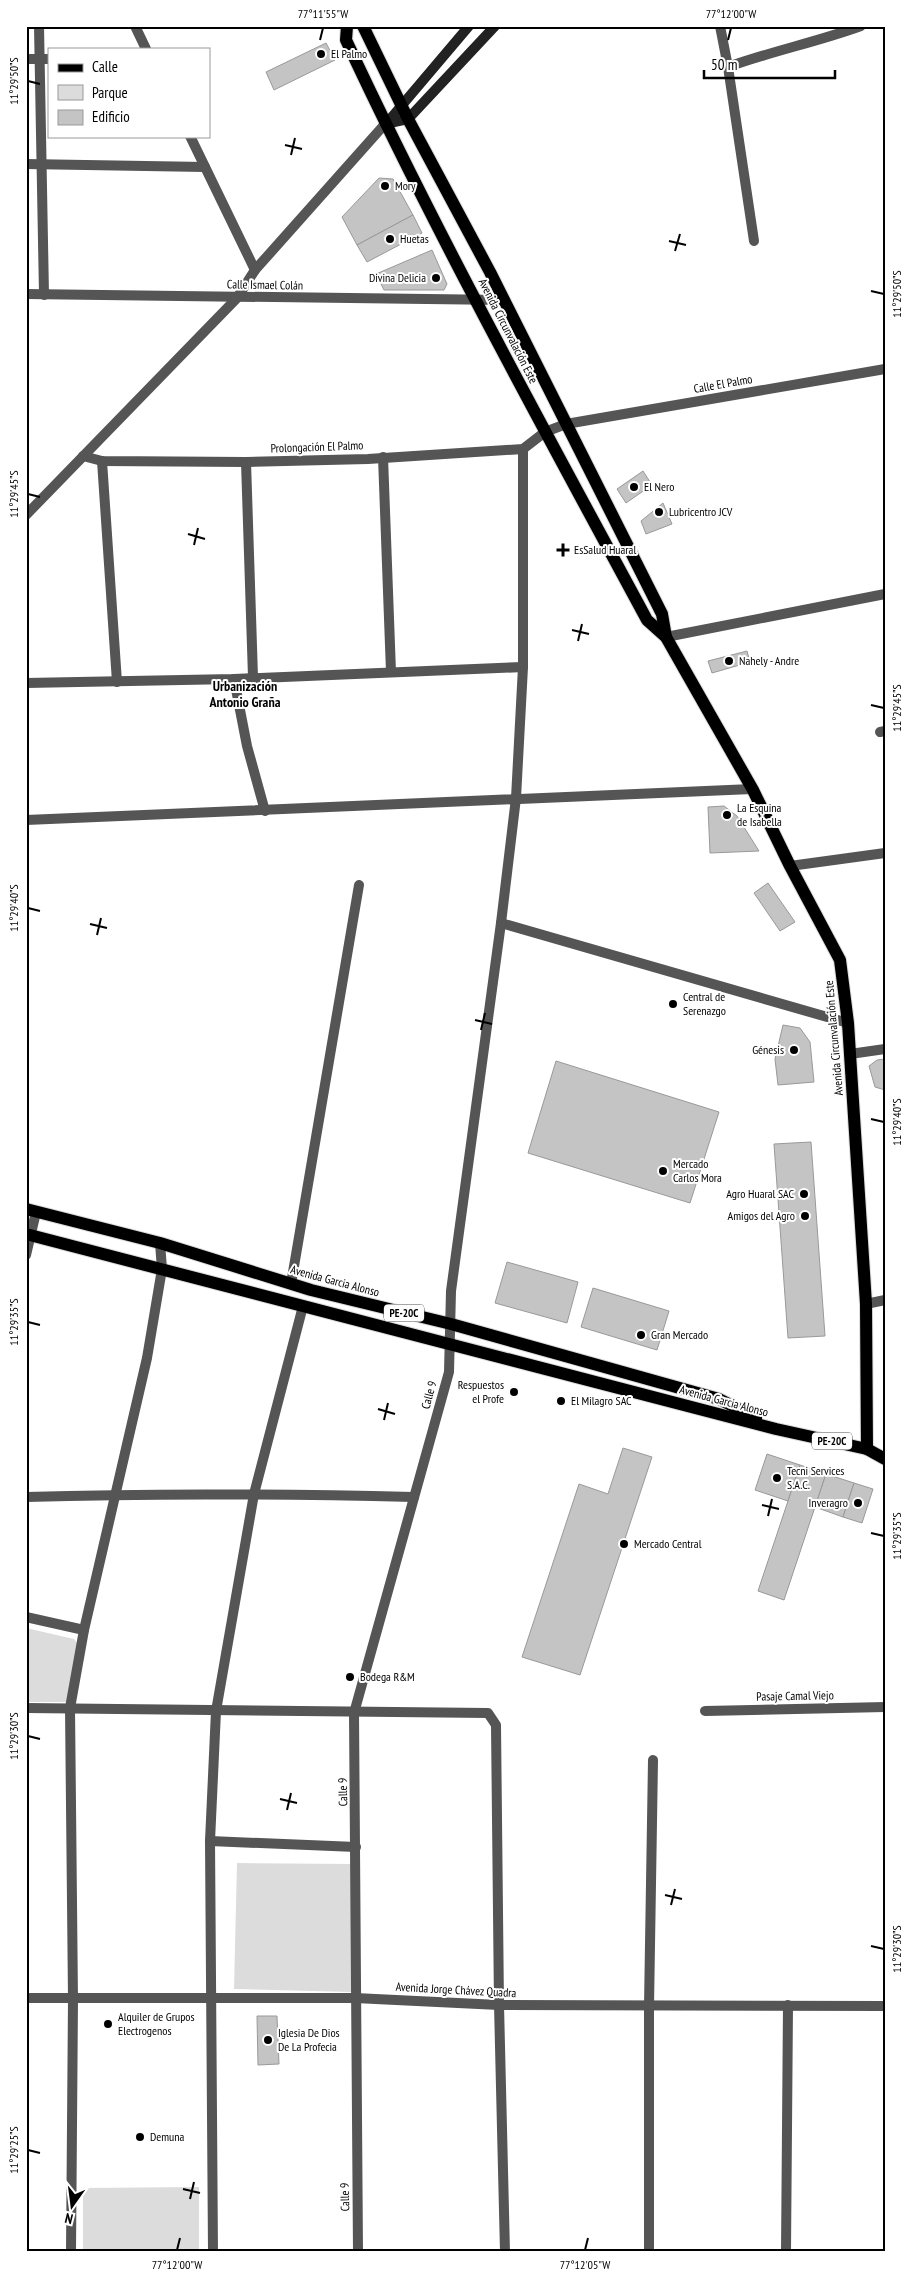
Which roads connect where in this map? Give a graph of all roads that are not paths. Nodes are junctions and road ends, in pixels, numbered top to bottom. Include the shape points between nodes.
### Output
1 (39, 26) edge
2 (134, 26) edge
3 (347, 26) edge
4 (363, 26) edge
5 (469, 26) edge
6 (495, 26) edge
7 (720, 26) edge
8 (861, 26) edge
9 (145, 48) edge
10 (26, 59) edge
11 (44, 59) edge
12 (728, 67) junction
13 (402, 104) junction
14 (408, 119) junction
15 (386, 124) junction
16 (191, 138) edge
17 (26, 164) edge
18 (42, 164) junction
19 (205, 167) junction
20 (754, 241) dead end
21 (255, 270) junction
22 (26, 294) edge
23 (44, 294) junction
24 (237, 298) junction
25 (477, 300) junction
26 (504, 300) junction
27 (885, 369) edge
28 (566, 424) junction
29 (545, 432) junction
30 (523, 450) junction
31 (83, 456) junction
32 (383, 457) junction
33 (102, 461) junction
34 (246, 462) junction
35 (26, 515) edge
36 (885, 594) edge
37 (666, 637) junction
38 (523, 667) junction
39 (392, 672) junction
40 (254, 677) junction
41 (234, 679) junction
42 (117, 682) junction
43 (26, 683) edge
44 (752, 789) junction
45 (516, 798) junction
46 (265, 811) junction
47 (26, 820) edge
48 (885, 853) edge
49 (790, 866) junction
50 (359, 885) dead end
51 (501, 923) junction
52 (848, 1023) junction
53 (885, 1049) edge
54 (850, 1054) junction
55 (31, 1210) edge
56 (28, 1234) edge
57 (160, 1243) junction
58 (26, 1255) edge
59 (162, 1269) junction
60 (291, 1284) junction
61 (885, 1300) edge
62 (866, 1304) junction
63 (303, 1306) junction
64 (451, 1324) junction
65 (451, 1344) junction
66 (776, 1429) junction
67 (867, 1449) junction
68 (885, 1459) edge
69 (116, 1494) junction
70 (254, 1494) junction
71 (26, 1497) edge
72 (414, 1497) junction
73 (26, 1617) edge
74 (84, 1630) junction
75 (885, 1707) edge
76 (26, 1708) edge
77 (70, 1708) junction
78 (705, 1710) dead end
79 (216, 1711) junction
80 (354, 1712) junction
81 (653, 1760) dead end
82 (210, 1841) junction
83 (356, 1847) junction
84 (26, 1998) edge
85 (73, 1998) junction
86 (211, 1998) junction
87 (355, 1998) junction
88 (499, 2005) junction
89 (788, 2005) junction
90 (885, 2006) edge
91 (649, 2007) junction
92 (72, 2252) edge
93 (213, 2252) edge
94 (358, 2252) edge
95 (505, 2252) edge
96 (649, 2252) edge
97 (786, 2252) edge

1 - 11 street
2 - 9 street
3 - 15 main road, Avenida Circunvalación Este via 346,40
4 - 13 main road, Avenida Circunvalación Este
5 - 13 street
6 - 14 street
7 - 12 street
8 - 12 street
10 - 11 street
11 - 18 street
12 - 20 street
13 - 14 main road, Avenida Circunvalación Este
13 - 15 street
14 - 15 street
14 - 26 main road, Avenida Circunvalación Este
15 - 21 street
15 - 25 main road, Avenida Circunvalación Este
16 - 19 street
17 - 18 street
18 - 19 street
18 - 23 street
19 - 21 street
21 - 24 street
22 - 23 street, Calle Ismael Colán
23 - 24 street, Calle Ismael Colán
24 - 25 street, Calle Ismael Colán
24 - 31 street
25 - 26 street, Calle Ismael Colán
25 - 29 main road, Avenida Circunvalación Este
26 - 28 main road, Avenida Circunvalación Este
27 - 28 street, Calle El Palmo
28 - 29 street, Calle El Palmo
28 - 37 main road, Avenida Circunvalación Este via 662,614
29 - 30 street
29 - 37 main road, Avenida Circunvalación Este via 647,620
30 - 32 street, Prolongación El Palmo
30 - 38 street, Calle 9
31 - 33 street, Prolongación El Palmo
31 - 35 street
32 - 34 street, Prolongación El Palmo
32 - 39 street
33 - 34 street, Prolongación El Palmo
33 - 42 street
34 - 40 street
36 - 37 street
37 - 44 main road, Avenida Circunvalación Este
38 - 39 street
38 - 45 street, Calle 9
39 - 40 street
40 - 41 street
41 - 42 street
41 - 46 street via 247,746
42 - 43 street
44 - 45 street
44 - 49 main road, Avenida Circunvalación Este
45 - 46 street
45 - 51 street, Calle 9
46 - 47 street
48 - 49 street
49 - 52 main road, Avenida Circunvalación Este via 840,960
50 - 60 street
51 - 52 street
51 - 64 street, Calle 9 via 451,1291
52 - 54 main road, Avenida Circunvalación Este
53 - 54 street
54 - 62 main road, Avenida Circunvalación Este
55 - 56 street
55 - 57 main road, Avenida Garcia Alonso / PE-20C
56 - 58 street
56 - 59 main road, Avenida Garcia Alonso / PE-20C
57 - 59 street
57 - 60 main road, Avenida Garcia Alonso / PE-20C
59 - 63 main road, Avenida Garcia Alonso / PE-20C
59 - 69 street via 147,1358
60 - 64 main road, Avenida Garcia Alonso / PE-20C
61 - 62 street
62 - 67 main road, Avenida Circunvalación Este
63 - 65 main road, Avenida Garcia Alonso / PE-20C
63 - 70 street
64 - 65 street, Calle 9
64 - 66 main road, Avenida Garcia Alonso / PE-20C via 719,1399
65 - 66 main road, Avenida Garcia Alonso / PE-20C
65 - 72 street, Calle 9 via 449,1372
66 - 67 main road, Avenida Garcia Alonso / PE-20C
67 - 68 main road, Avenida Garcia Alonso / PE-20C
69 - 70 street
69 - 71 street
69 - 74 street
70 - 72 street
70 - 79 street
72 - 80 street, Calle 9
73 - 74 street
74 - 77 street
75 - 78 street, Pasaje Camal Viejo
76 - 77 street
77 - 79 street
77 - 85 street
79 - 80 street
79 - 82 street
80 - 83 street, Calle 9
80 - 88 street via 488,1713 496,1725
81 - 91 street
82 - 83 street
82 - 86 street
83 - 87 street, Calle 9
84 - 85 street, Avenida Jorge Chávez Quadra
85 - 86 street, Avenida Jorge Chávez Quadra
85 - 92 street
86 - 87 street, Avenida Jorge Chávez Quadra
86 - 93 street
87 - 88 street, Avenida Jorge Chávez Quadra
87 - 94 street, Calle 9
88 - 91 street, Avenida Jorge Chávez Quadra
88 - 95 street
89 - 90 street, Avenida Jorge Chávez Quadra
89 - 91 street, Avenida Jorge Chávez Quadra
89 - 97 street
91 - 96 street

